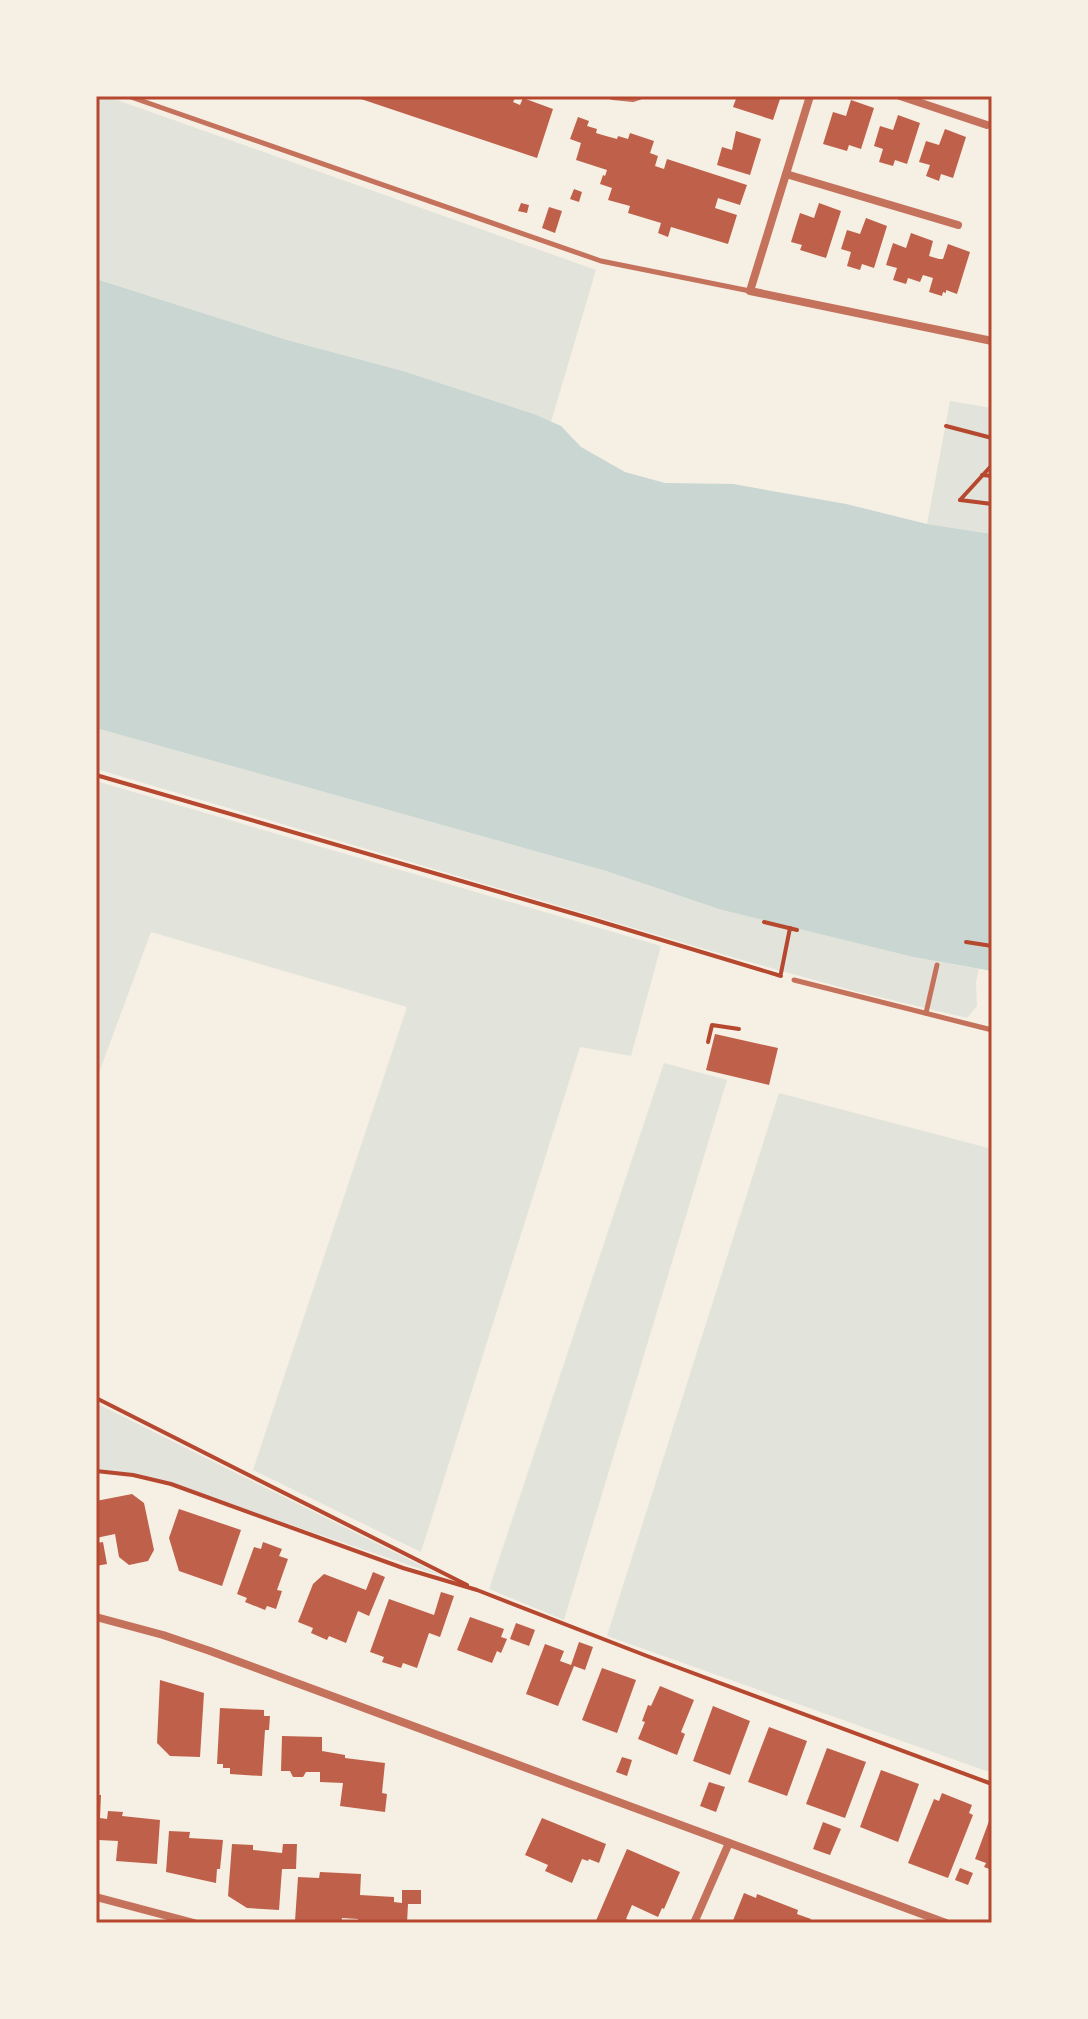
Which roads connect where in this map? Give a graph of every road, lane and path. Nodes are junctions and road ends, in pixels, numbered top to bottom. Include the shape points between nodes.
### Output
1 (128, 96) edge
2 (613, 96) edge
3 (639, 96) edge
4 (810, 96) edge
5 (900, 96) edge
6 (987, 125) dead end
7 (786, 174) junction
8 (958, 225) dead end
9 (750, 291) junction
10 (992, 341) edge
11 (946, 426) dead end
12 (992, 438) edge
13 (992, 465) edge
14 (982, 475) junction
15 (992, 476) edge
16 (992, 504) edge
17 (96, 775) edge
18 (764, 922) dead end
19 (966, 942) dead end
20 (992, 946) edge
21 (937, 965) dead end
22 (780, 976) junction
23 (794, 980) joint
24 (926, 1013) junction
25 (992, 1021) edge
26 (739, 1029) dead end
27 (991, 1029) edge
28 (708, 1042) dead end
29 (96, 1398) edge
30 (96, 1471) edge
31 (477, 1590) junction
32 (96, 1617) edge
33 (992, 1784) edge
34 (729, 1843) junction
35 (96, 1897) edge
36 (194, 1923) edge
37 (694, 1923) edge
38 (946, 1923) edge

1 - 9 lane via 601,261
2 - 3 street
4 - 7 street
5 - 6 street
7 - 8 street
7 - 9 street
9 - 10 street
11 - 12 path
13 - 14 path
14 - 15 path
14 - 16 path via 960,500
17 - 22 path
18 - 22 path via 793,929
19 - 20 path
21 - 24 lane
22 - 23 path
23 - 24 lane
24 - 27 lane
25 - 27 lane
26 - 28 path via 712,1025
29 - 31 path
30 - 31 path via 171,1484
31 - 33 path
32 - 34 street via 210,1651
34 - 37 street
34 - 38 street
35 - 36 street

